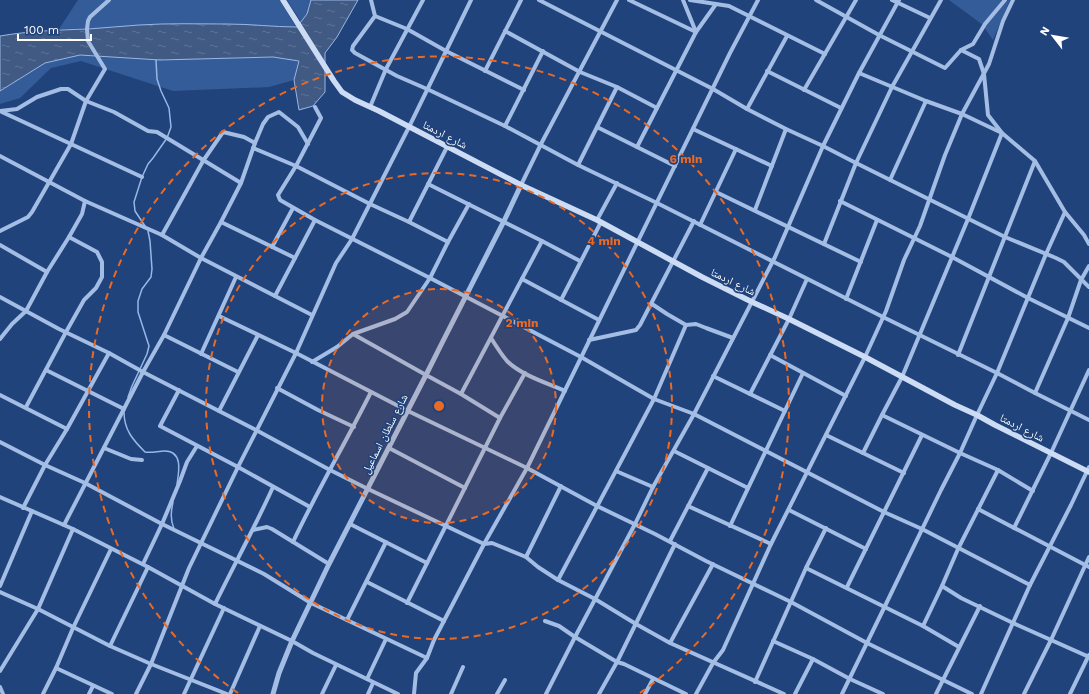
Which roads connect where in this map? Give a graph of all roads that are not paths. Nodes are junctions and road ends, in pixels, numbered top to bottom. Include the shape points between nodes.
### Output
1 (109, 0) edge
2 (283, 0) edge
3 (371, 0) edge
4 (423, 0) edge
5 (471, 0) edge
6 (521, 0) edge
7 (539, 0) edge
8 (617, 0) edge
9 (628, 0) edge
10 (683, 0) edge
11 (690, 0) edge
12 (758, 0) edge
13 (816, 0) edge
14 (856, 0) edge
15 (892, 0) edge
16 (940, 0) edge
17 (1005, 0) edge
18 (1013, 0) edge
19 (898, 1) edge
20 (716, 4) junction
21 (375, 16) junction
22 (750, 16) junction
23 (846, 16) junction
24 (930, 18) junction
25 (407, 29) junction
26 (505, 31) junction
27 (601, 32) junction
28 (696, 32) junction
29 (879, 35) junction
30 (787, 36) junction
31 (961, 50) junction
32 (446, 51) junction
33 (543, 51) junction
34 (912, 52) junction
35 (825, 54) junction
36 (386, 69) junction
37 (485, 70) junction
38 (676, 70) junction
39 (767, 71) junction
40 (580, 72) junction
41 (859, 72) junction
42 (984, 74) junction
43 (618, 87) junction
44 (892, 87) junction
45 (427, 89) junction
46 (713, 89) junction
47 (524, 90) junction
48 (804, 90) junction
49 (86, 101) junction
50 (926, 101) junction
51 (315, 107) dead end
52 (370, 107) junction
53 (657, 108) junction
54 (842, 108) junction
55 (747, 109) junction
56 (0, 111) edge
57 (962, 114) junction
58 (506, 126) junction
59 (409, 127) junction
60 (597, 127) junction
61 (693, 129) junction
62 (786, 129) junction
63 (1002, 133) junction
64 (71, 144) junction
65 (308, 144) junction
66 (541, 144) junction
67 (254, 145) junction
68 (823, 146) junction
69 (447, 147) junction
70 (637, 147) junction
71 (736, 149) junction
72 (0, 156) edge
73 (203, 161) junction
74 (1035, 161) junction
75 (856, 163) junction
76 (578, 165) junction
77 (296, 166) junction
78 (675, 166) junction
79 (772, 166) junction
80 (142, 177) dead end
81 (890, 180) junction
82 (50, 182) junction
83 (241, 183) junction
84 (617, 183) junction
85 (428, 184) junction
86 (521, 185) junction
87 (716, 192) junction
88 (929, 200) junction
89 (85, 201) junction
90 (840, 201) junction
91 (657, 202) junction
92 (370, 204) junction
93 (469, 204) junction
94 (293, 208) junction
95 (755, 210) junction
96 (1065, 212) junction
97 (968, 219) junction
98 (315, 220) junction
99 (877, 220) junction
100 (599, 221) junction
101 (694, 221) junction
102 (221, 222) junction
103 (409, 222) junction
104 (504, 222) junction
105 (700, 225) junction
106 (789, 226) junction
107 (0, 231) edge
108 (162, 235) junction
109 (69, 237) junction
110 (1005, 237) junction
111 (914, 238) junction
112 (352, 239) junction
113 (542, 241) junction
114 (448, 242) junction
115 (638, 242) junction
116 (824, 244) junction
117 (1089, 244) edge
118 (0, 245) edge
119 (272, 247) junction
120 (1046, 254) junction
121 (952, 257) junction
122 (201, 258) junction
123 (295, 258) junction
124 (580, 261) junction
125 (674, 262) junction
126 (773, 262) junction
127 (861, 262) junction
128 (1089, 266) edge
129 (47, 272) junction
130 (236, 277) junction
131 (989, 277) junction
132 (430, 278) junction
133 (807, 279) junction
134 (522, 280) junction
135 (1081, 280) junction
136 (1089, 287) edge
137 (275, 296) junction
138 (0, 297) edge
139 (465, 297) junction
140 (846, 298) junction
141 (1028, 298) junction
142 (561, 300) junction
143 (752, 302) junction
144 (652, 304) junction
145 (26, 311) junction
146 (312, 315) junction
147 (219, 316) junction
148 (502, 316) junction
149 (883, 317) junction
150 (1068, 318) junction
151 (789, 319) junction
152 (599, 320) junction
153 (686, 325) junction
154 (1089, 328) edge
155 (66, 332) junction
156 (353, 334) junction
157 (164, 335) junction
158 (258, 335) junction
159 (919, 335) junction
160 (491, 338) junction
161 (733, 338) junction
162 (0, 339) edge
163 (589, 340) junction
164 (109, 353) junction
165 (296, 353) junction
166 (201, 354) junction
167 (770, 355) junction
168 (958, 355) junction
169 (581, 357) junction
170 (865, 357) junction
171 (312, 362) junction
172 (46, 370) junction
173 (1089, 370) edge
174 (143, 372) junction
175 (238, 372) junction
176 (525, 373) junction
177 (803, 373) junction
178 (997, 373) junction
179 (426, 375) junction
180 (713, 376) junction
181 (902, 377) junction
182 (277, 388) junction
183 (179, 390) junction
184 (88, 391) junction
185 (371, 392) junction
186 (565, 392) junction
187 (1035, 393) junction
188 (462, 394) junction
189 (750, 394) junction
190 (0, 395) edge
191 (846, 396) junction
192 (654, 399) junction
193 (26, 407) junction
194 (124, 409) junction
195 (219, 411) junction
196 (408, 411) junction
197 (785, 411) junction
198 (1070, 412) junction
199 (694, 414) junction
200 (882, 415) junction
201 (977, 415) junction
202 (500, 418) junction
203 (1089, 420) edge
204 (354, 427) junction
205 (67, 429) junction
206 (256, 430) junction
207 (826, 435) junction
208 (922, 435) junction
209 (0, 442) edge
210 (197, 446) junction
211 (104, 448) junction
212 (389, 448) junction
213 (485, 448) junction
214 (674, 451) junction
215 (766, 452) junction
216 (863, 453) junction
217 (1051, 453) junction
218 (960, 454) junction
219 (142, 460) dead end
220 (45, 465) junction
221 (238, 467) junction
222 (527, 468) junction
223 (708, 468) junction
224 (330, 470) junction
225 (998, 470) junction
226 (1088, 470) edge
227 (616, 471) junction
228 (807, 473) junction
229 (904, 473) junction
230 (85, 483) junction
231 (561, 486) junction
232 (273, 487) junction
233 (653, 487) junction
234 (465, 488) junction
235 (748, 488) junction
236 (368, 489) junction
237 (1033, 491) junction
238 (0, 497) edge
239 (597, 506) junction
240 (688, 506) junction
241 (310, 507) junction
242 (23, 508) junction
243 (978, 509) junction
244 (789, 510) junction
245 (32, 511) junction
246 (884, 512) junction
247 (162, 524) junction
248 (350, 524) junction
249 (635, 524) junction
250 (64, 525) junction
251 (446, 526) junction
252 (730, 526) junction
253 (826, 528) junction
254 (1014, 528) junction
255 (73, 529) junction
256 (922, 529) junction
257 (253, 530) junction
258 (670, 541) junction
259 (293, 542) junction
260 (386, 542) junction
261 (201, 544) junction
262 (484, 544) junction
263 (675, 544) junction
264 (771, 544) junction
265 (1050, 547) junction
266 (110, 549) junction
267 (866, 549) junction
268 (958, 549) junction
269 (526, 557) junction
270 (1089, 557) edge
271 (236, 560) junction
272 (427, 563) junction
273 (143, 564) junction
274 (329, 564) junction
275 (713, 564) junction
276 (1087, 566) edge
277 (148, 567) junction
278 (806, 568) junction
279 (558, 580) junction
280 (367, 582) junction
281 (752, 584) junction
282 (1030, 585) junction
283 (0, 586) edge
284 (182, 586) junction
285 (942, 586) junction
286 (847, 587) junction
287 (0, 592) edge
288 (595, 599) junction
289 (791, 602) junction
290 (311, 603) junction
291 (407, 603) junction
292 (215, 604) junction
293 (885, 606) junction
294 (980, 606) junction
295 (224, 608) junction
296 (38, 609) junction
297 (347, 620) junction
298 (444, 621) junction
299 (545, 621) dead end
300 (1013, 623) junction
301 (636, 624) junction
302 (260, 626) junction
303 (922, 626) junction
304 (74, 628) junction
305 (574, 637) junction
306 (386, 639) junction
307 (1051, 640) junction
308 (292, 641) junction
309 (773, 641) junction
310 (670, 643) junction
311 (867, 643) junction
312 (110, 646) junction
313 (959, 647) junction
314 (1089, 656) edge
315 (427, 658) junction
316 (813, 659) junction
317 (617, 662) junction
318 (713, 663) junction
319 (151, 664) junction
320 (336, 665) junction
321 (463, 667) dead end
322 (56, 668) junction
323 (0, 671) edge
324 (653, 678) junction
325 (191, 679) junction
326 (367, 679) junction
327 (850, 679) junction
328 (505, 680) dead end
329 (943, 680) junction
330 (755, 682) junction
331 (373, 683) junction
332 (93, 686) junction
333 (0, 687) edge
334 (3, 694) edge
335 (43, 694) edge
336 (89, 694) edge
337 (112, 694) edge
338 (136, 694) edge
339 (184, 694) edge
340 (227, 694) edge
341 (230, 694) edge
342 (273, 694) edge
343 (322, 694) edge
344 (368, 694) edge
345 (398, 694) edge
346 (414, 694) edge
347 (451, 694) edge
348 (497, 694) edge
349 (546, 694) edge
350 (599, 694) edge
351 (645, 694) edge
352 (686, 694) edge
353 (696, 694) edge
354 (784, 694) edge
355 (795, 694) edge
356 (842, 694) edge
357 (883, 694) edge
358 (936, 694) edge
359 (972, 694) edge
360 (981, 694) edge
361 (1024, 694) edge
362 (1070, 694) edge

1 - 49 street via 88,21 88,41 104,69
2 - 52 main road, شارع اردمتا via 342,92
3 - 21 street
4 - 25 street
5 - 32 street
6 - 26 street
7 - 27 street
8 - 27 street
9 - 28 street
10 - 28 street
11 - 20 street
12 - 22 street
13 - 23 street
14 - 23 street
15 - 19 street
16 - 24 street
17 - 31 street via 985,24 973,44
18 - 42 street
19 - 24 street
19 - 29 street
20 - 22 street via 729,6
20 - 28 street
21 - 25 street
21 - 36 street via 352,50
22 - 30 street
22 - 46 street
23 - 29 street
23 - 35 street
24 - 34 street
25 - 32 street
25 - 36 street
26 - 33 street
26 - 37 street
27 - 38 street
27 - 40 street
28 - 38 street
29 - 34 street
29 - 41 street
30 - 35 street
30 - 39 street
31 - 34 street via 945,68
31 - 42 street via 979,59
32 - 37 street
32 - 45 street
33 - 40 street
33 - 47 street
34 - 44 street
35 - 48 street
36 - 45 street
36 - 52 street
37 - 47 street
38 - 46 street
38 - 53 street
39 - 48 street
39 - 55 street
40 - 43 street
40 - 66 street
41 - 44 street
41 - 54 street
42 - 57 street
42 - 63 street via 988,115
43 - 53 street
43 - 60 street
44 - 50 street
44 - 75 street
45 - 58 street
45 - 59 street
46 - 55 street
46 - 61 street
47 - 58 street
48 - 54 street
49 - 56 street via 68,89 61,89 37,97 17,109
49 - 64 street
49 - 73 street via 114,112 148,131 157,132
50 - 57 street
50 - 81 street
51 - 65 street via 321,118
52 - 59 main road, شارع اردمتا
53 - 70 street
54 - 68 street
55 - 62 street
56 - 64 street
57 - 63 street
57 - 88 street
58 - 66 street
59 - 69 main road, شارع اردمتا
59 - 92 street
60 - 70 street
60 - 76 street
61 - 71 street
61 - 78 street
62 - 68 street
62 - 79 street
63 - 74 street
63 - 97 street
64 - 80 street
64 - 82 street
65 - 67 street via 298,127 279,112 268,117
65 - 77 street
66 - 76 street
66 - 86 street
67 - 73 street via 244,137 223,132
67 - 77 street
67 - 83 street
68 - 75 street
68 - 106 street
69 - 85 street
69 - 86 main road, شارع اردمتا
70 - 78 street
71 - 79 street
71 - 87 street
72 - 82 street
73 - 83 street
73 - 108 street
74 - 96 street
74 - 110 street
75 - 81 street
75 - 90 street
76 - 84 street
77 - 92 street
77 - 94 street via 278,195 280,200
78 - 91 street
79 - 95 street
81 - 88 street
82 - 89 street
82 - 107 street via 28,217
83 - 102 street
84 - 91 street
84 - 100 street
85 - 93 street
85 - 103 street
86 - 100 main road, شارع اردمتا
86 - 104 street, شارع سلطان اسماعيل
87 - 95 street
87 - 105 street
88 - 97 street
88 - 111 street
89 - 108 street
89 - 109 street via 82,214
90 - 99 street
90 - 116 street
91 - 101 street
91 - 115 street
92 - 103 street
92 - 112 street
93 - 104 street
93 - 114 street
94 - 98 street
94 - 119 street
95 - 106 street
96 - 117 street
96 - 120 street
97 - 110 street
97 - 121 street
98 - 112 street
98 - 123 street
99 - 111 street
99 - 127 street
100 - 115 main road, شارع اردمتا
100 - 124 street
101 - 105 street
101 - 125 street
102 - 119 street
102 - 122 street
103 - 114 street
104 - 113 street
104 - 139 street, شارع سلطان اسماعيل
105 - 126 street
106 - 116 street
106 - 126 street
108 - 122 street
109 - 129 street
109 - 155 street via 97,252 102,262 102,277 96,288 84,300
110 - 120 street
110 - 131 street
111 - 121 street
111 - 149 street
112 - 132 street
112 - 146 street via 336,262
113 - 124 street
113 - 134 street
114 - 132 street
115 - 125 main road, شارع اردمتا
115 - 152 street
116 - 127 street
118 - 129 street
119 - 123 street
120 - 135 street via 1064,262
120 - 141 street
121 - 131 street
121 - 159 street
122 - 130 street
122 - 157 street
123 - 137 street
124 - 142 street
125 - 143 main road, شارع اردمتا
125 - 144 street
126 - 133 street
126 - 143 street
127 - 140 street
128 - 135 street
129 - 145 street
130 - 137 street
130 - 147 street
131 - 141 street
131 - 168 street
132 - 139 street
132 - 156 street via 408,312 395,320
133 - 140 street
133 - 151 street
134 - 142 street
134 - 148 street
135 - 136 street
135 - 150 street
137 - 146 street
138 - 145 street
139 - 148 street
139 - 179 street, شارع سلطان اسماعيل
140 - 149 street
141 - 150 street
141 - 178 street
142 - 152 street
143 - 151 main road, شارع اردمتا
143 - 161 street
144 - 153 street
144 - 163 street via 636,330
145 - 155 street
145 - 162 street
146 - 165 street
147 - 158 street
147 - 166 street
148 - 160 street
148 - 169 street
149 - 159 street
149 - 170 street
150 - 154 street
150 - 187 street
151 - 167 street
151 - 170 main road, شارع اردمتا
152 - 163 street
153 - 161 street via 696,324
153 - 192 street
155 - 164 street
155 - 172 street
156 - 171 street
156 - 179 street
157 - 166 street
157 - 174 street
158 - 165 street
158 - 175 street
159 - 168 street
159 - 181 street
160 - 176 street via 507,360
160 - 188 street
161 - 180 street
163 - 169 street
164 - 174 street
164 - 184 street
165 - 171 street
165 - 182 street
166 - 175 street
167 - 177 street
167 - 189 street
168 - 178 street
169 - 186 street
169 - 192 street
170 - 181 main road, شارع اردمتا
170 - 191 street
171 - 185 street
172 - 184 street
172 - 193 street
173 - 198 street
174 - 183 street
174 - 194 street
175 - 195 street
176 - 186 street
176 - 202 street
177 - 191 street
177 - 197 street
178 - 187 street
178 - 201 street
179 - 188 street
179 - 196 street, شارع سلطان اسماعيل
180 - 189 street
180 - 199 street
181 - 200 street
181 - 201 main road, شارع اردمتا
182 - 204 street
182 - 206 street
183 - 195 street
183 - 210 street via 160,426
184 - 194 street
184 - 205 street
185 - 196 street
185 - 204 street
186 - 222 street
187 - 198 street
188 - 202 street
189 - 197 street
190 - 193 street
191 - 207 street
192 - 199 street
192 - 227 street
193 - 205 street
194 - 211 street
195 - 206 street
196 - 212 street, شارع سلطان اسماعيل
196 - 213 street
197 - 215 street
198 - 203 street
198 - 217 street
199 - 214 street
199 - 215 street
200 - 208 street
200 - 216 street
201 - 217 main road, شارع اردمتا
201 - 218 street
202 - 213 street
204 - 224 street
205 - 220 street
206 - 221 street
206 - 224 street
207 - 216 street
207 - 228 street
208 - 218 street
208 - 229 street
209 - 220 street
210 - 221 street
210 - 247 street via 187,462
211 - 219 street via 131,459
211 - 230 street
212 - 234 street
212 - 236 street, شارع سلطان اسماعيل
213 - 222 street
213 - 234 street
214 - 223 street
214 - 233 street
215 - 228 street
215 - 235 street
216 - 229 street
217 - 226 main road, شارع اردمتا
217 - 237 street
218 - 225 street
218 - 256 street
220 - 230 street
220 - 242 street
221 - 232 street
221 - 261 street
222 - 231 street
222 - 262 street
223 - 235 street
223 - 240 street
224 - 236 street
224 - 241 street
225 - 237 street
225 - 243 street
226 - 265 street
227 - 233 street
227 - 239 street
228 - 244 street
228 - 246 street
229 - 246 street
230 - 247 street
230 - 250 street
231 - 239 street
231 - 269 street
232 - 241 street
232 - 257 street
233 - 249 street
234 - 251 street
235 - 252 street
236 - 248 street, شارع سلطان اسماعيل
236 - 251 street
237 - 254 street
238 - 242 street
239 - 249 street
239 - 279 street
240 - 252 street
240 - 258 street
241 - 259 street
242 - 245 street
243 - 254 street
243 - 268 street
244 - 253 street
244 - 264 street
245 - 250 street
245 - 283 street
246 - 256 street
246 - 267 street
247 - 261 street
247 - 273 street
248 - 260 street
248 - 274 street, شارع سلطان اسماعيل
249 - 258 street
249 - 288 street
250 - 255 street
251 - 262 street
251 - 272 street
252 - 264 street
253 - 267 street
253 - 278 street
254 - 265 street
255 - 266 street
255 - 296 street
256 - 268 street
256 - 293 street
257 - 259 street via 267,527
257 - 271 street
258 - 263 street
259 - 274 street
260 - 272 street
260 - 280 street
261 - 271 street
261 - 284 street
262 - 269 street via 492,543
262 - 298 street
263 - 275 street
263 - 301 street
264 - 281 street
265 - 276 street
265 - 282 street
266 - 273 street
266 - 304 street
267 - 286 street
268 - 282 street
268 - 285 street
269 - 279 street
270 - 276 street
271 - 290 street
271 - 292 street
272 - 291 street
273 - 277 street
274 - 290 street, شارع سلطان اسماعيل
275 - 281 street
275 - 310 street
276 - 307 street
277 - 284 street
277 - 312 street
278 - 286 street
278 - 289 street
279 - 288 street
280 - 291 street
280 - 297 street
281 - 289 street
281 - 318 street via 723,650
282 - 300 street
284 - 292 street
284 - 319 street
285 - 294 street
285 - 303 street
286 - 293 street
287 - 296 street
288 - 301 street
288 - 305 street
289 - 309 street
289 - 311 street
290 - 297 street
290 - 308 street, شارع سلطان اسماعيل
291 - 298 street
292 - 295 street
293 - 303 street
293 - 311 street
294 - 300 street
294 - 313 street
295 - 302 street
295 - 325 street
296 - 304 street
296 - 323 street
297 - 306 street
298 - 315 street
299 - 305 street via 559,626
300 - 307 street
300 - 360 street
301 - 310 street
301 - 317 street
302 - 308 street
302 - 341 street
303 - 313 street
304 - 312 street
304 - 322 street
305 - 317 street
305 - 349 street
306 - 315 street
306 - 326 street
307 - 314 street
307 - 361 street
308 - 320 street
308 - 342 street, شارع سلطان اسماعيل
309 - 316 street
309 - 330 street
310 - 318 street
311 - 327 street
311 - 329 street
312 - 319 street
313 - 329 street
314 - 362 street
315 - 346 street via 416,673
316 - 327 street
316 - 355 street
317 - 324 street
317 - 350 street
318 - 330 street
318 - 353 street
319 - 325 street
319 - 338 street
320 - 326 street
320 - 343 street
321 - 347 street
322 - 332 street
322 - 335 street
324 - 351 street
324 - 352 street
325 - 339 street
325 - 340 street
326 - 331 street
327 - 356 street
327 - 357 street
328 - 348 street
329 - 358 street
329 - 359 street
330 - 354 street
331 - 344 street
331 - 345 street
332 - 336 street
332 - 337 street
333 - 334 street

